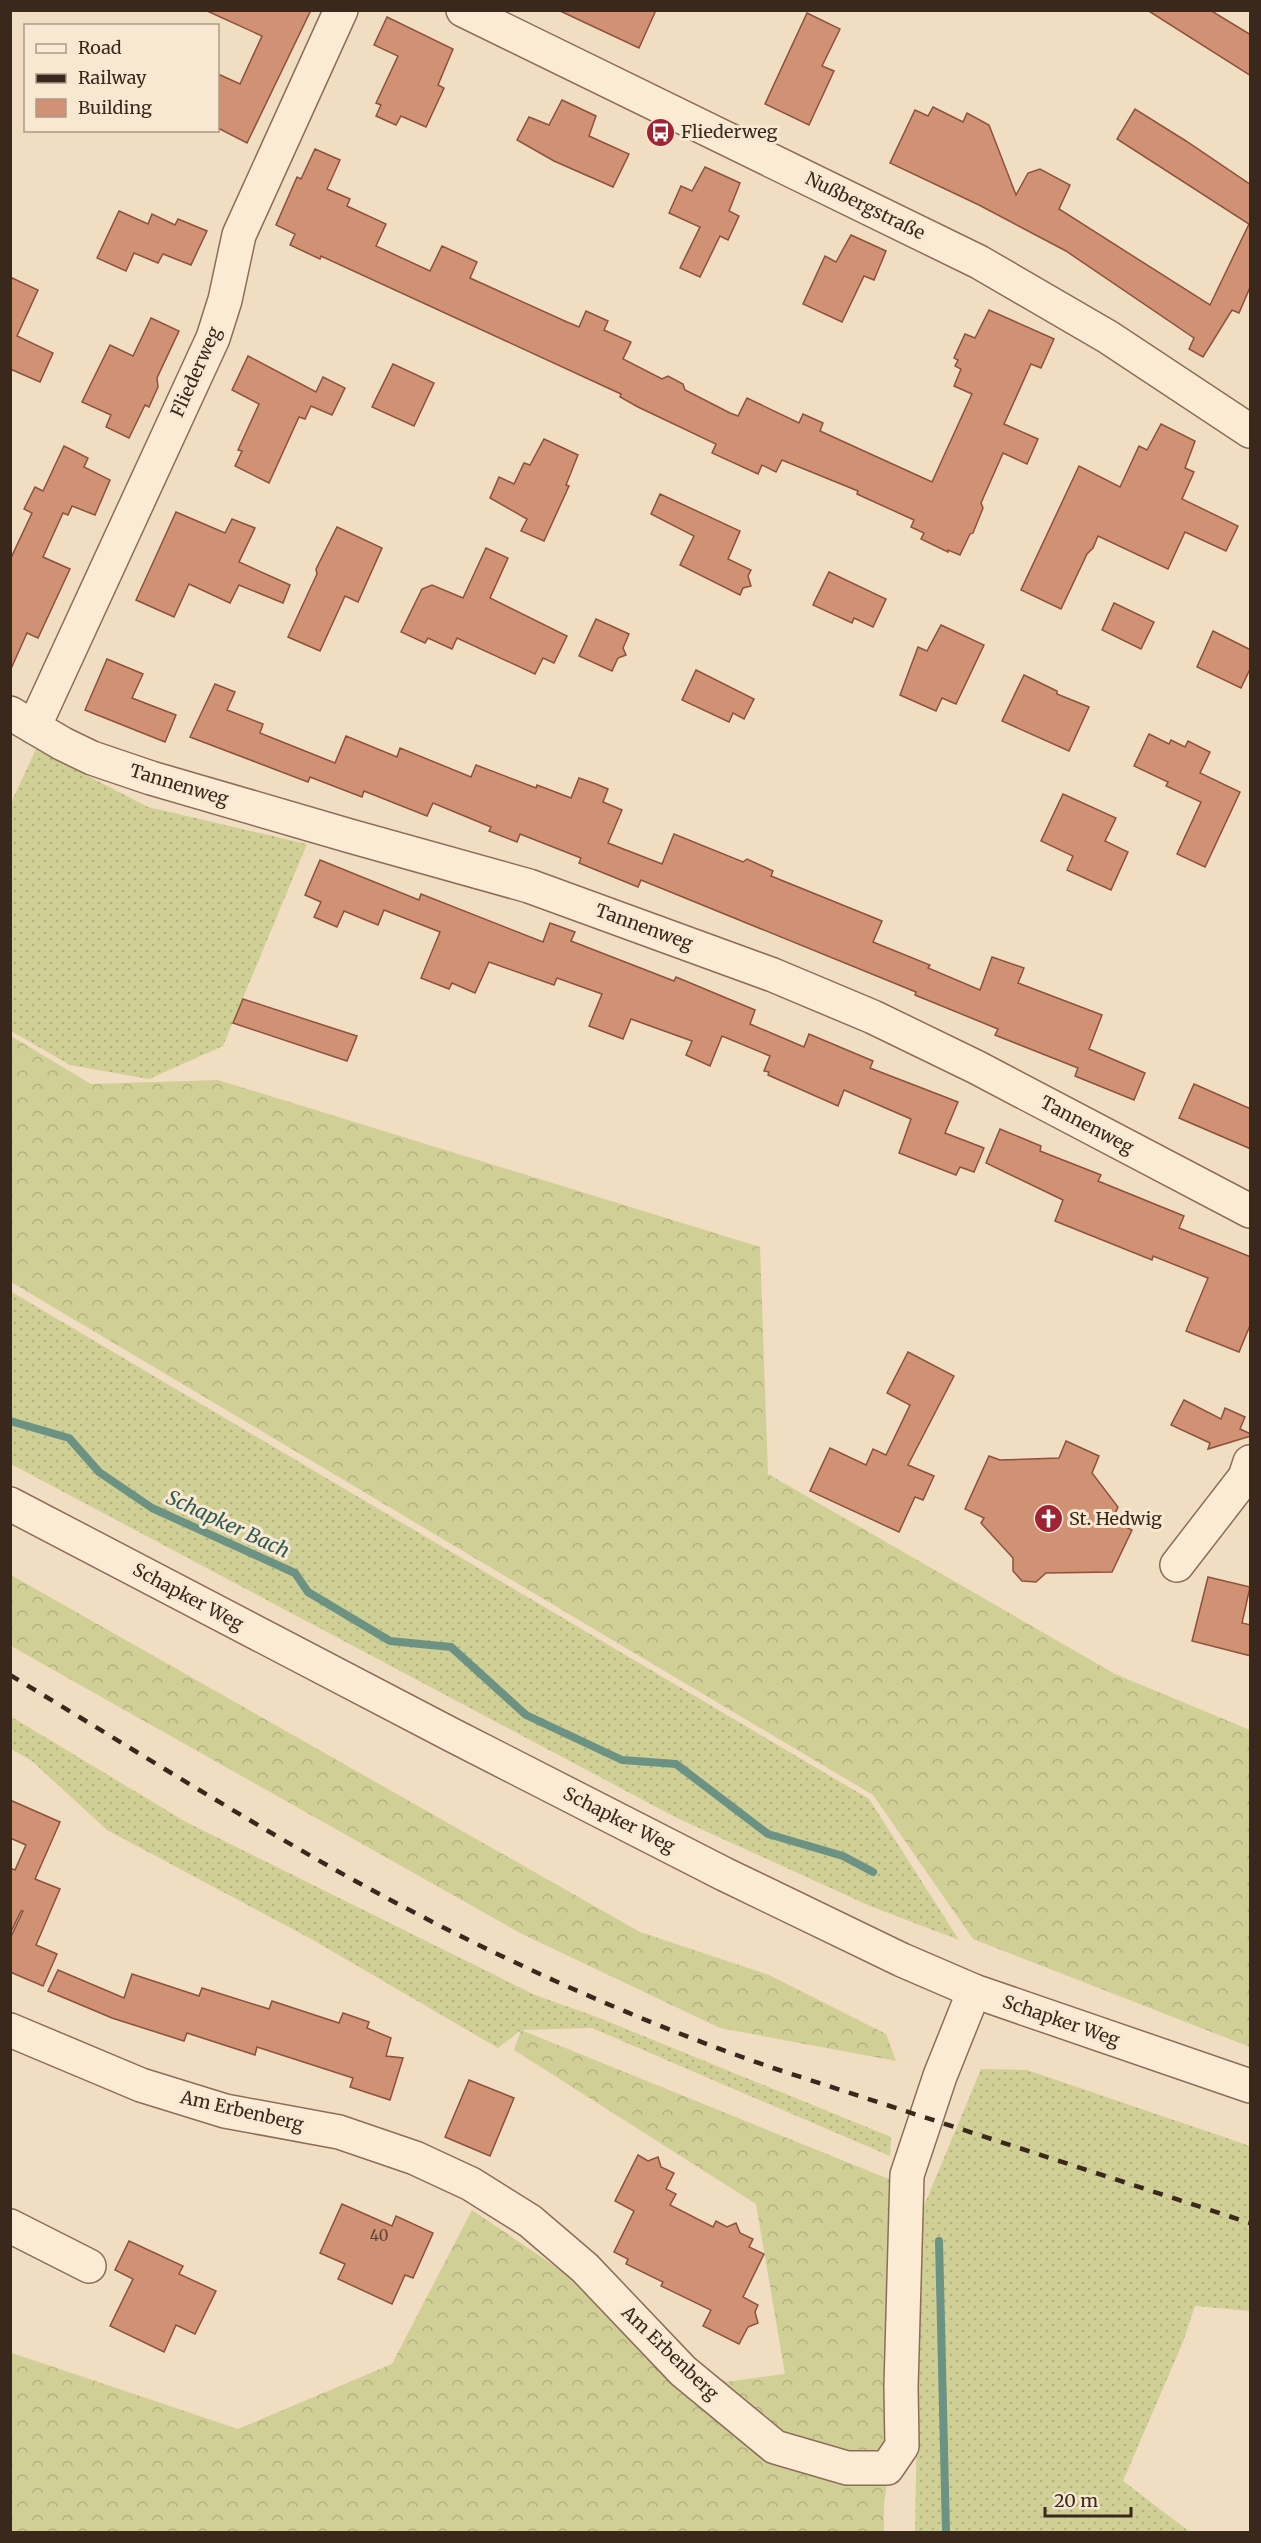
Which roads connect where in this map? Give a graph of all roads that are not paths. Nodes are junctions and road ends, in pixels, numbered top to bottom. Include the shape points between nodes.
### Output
1 (340, 10) edge
2 (463, 10) edge
3 (1251, 431) edge
4 (22, 720) edge
5 (1251, 1211) edge
6 (1251, 1462) edge
7 (10, 1504) edge
8 (1177, 1565) dead end
9 (974, 1991) junction
10 (10, 2030) edge
11 (1251, 2086) edge
12 (10, 2226) edge
13 (89, 2265) dead end

1 - 4 street, Fliederweg via 238,236 213,338
2 - 3 street, Nußbergstraße via 979,262 1108,337
4 - 5 street, Tannenweg via 92,758 529,886 772,975 873,1017 976,1067
6 - 8 street via 1245,1477
7 - 9 street, Schapker Weg via 724,1874
9 - 10 street, Am Erbenberg via 907,2175 902,2446 887,2468 847,2468 775,2447 683,2371 585,2268 530,2221 471,2184 415,2158 339,2132 225,2111 141,2085
9 - 11 street, Schapker Weg
12 - 13 street

